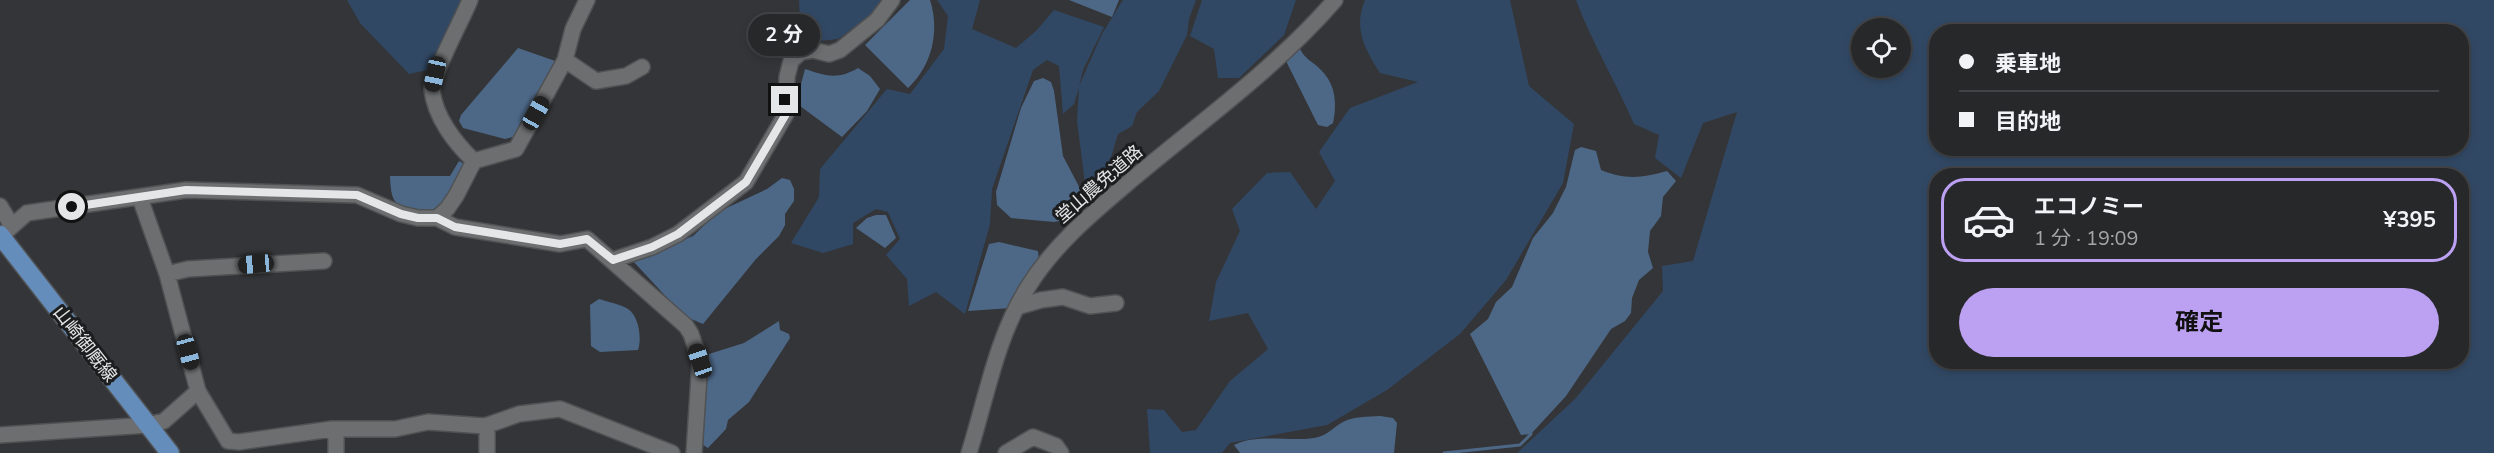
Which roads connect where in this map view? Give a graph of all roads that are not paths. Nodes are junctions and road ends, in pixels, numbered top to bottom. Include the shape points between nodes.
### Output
1 (470, 0) edge
2 (587, 0) edge
3 (892, 0) edge
4 (1335, 0) edge
5 (565, 60) junction
6 (642, 67) dead end
7 (474, 161) junction
8 (140, 198) junction
9 (0, 206) edge
10 (437, 218) junction
11 (4, 232) edge
12 (613, 260) junction
13 (324, 261) dead end
14 (166, 274) junction
15 (1116, 303) dead end
16 (1017, 307) junction
17 (198, 391) junction
18 (148, 425) junction
19 (487, 425) junction
20 (332, 429) junction
21 (0, 435) edge
22 (170, 453) edge
23 (336, 453) edge
24 (488, 453) edge
25 (672, 453) edge
26 (694, 453) edge
27 (969, 453) edge
28 (1006, 453) edge
29 (1061, 453) edge

1 - 7 street via 435,74 432,89 455,142
2 - 5 street via 573,29
3 - 12 street via 877,20 840,50 829,54 801,52 791,61 786,114 746,182 678,234
4 - 16 street, 堂山農免道路 via 1293,45 1070,234
5 - 6 street via 596,81 626,76
5 - 7 street via 516,149
7 - 10 street via 456,196
8 - 10 street via 186,190 357,195 401,214
8 - 11 street via 27,213
8 - 14 street
9 - 11 street
10 - 12 street via 455,227 560,244 587,239
11 - 18 main road, 山崎御厩線
12 - 26 street via 691,334 700,361
13 - 14 street
14 - 17 street
15 - 16 street via 1090,306 1063,297
16 - 27 street, 堂山農免道路 via 997,352
17 - 18 street via 164,421
17 - 20 street via 228,441
18 - 21 street
18 - 22 main road, 山崎御厩線
19 - 20 street via 428,422 395,429
19 - 24 street
19 - 25 street via 519,414 560,409
20 - 23 street
28 - 29 street via 1033,437 1056,446

